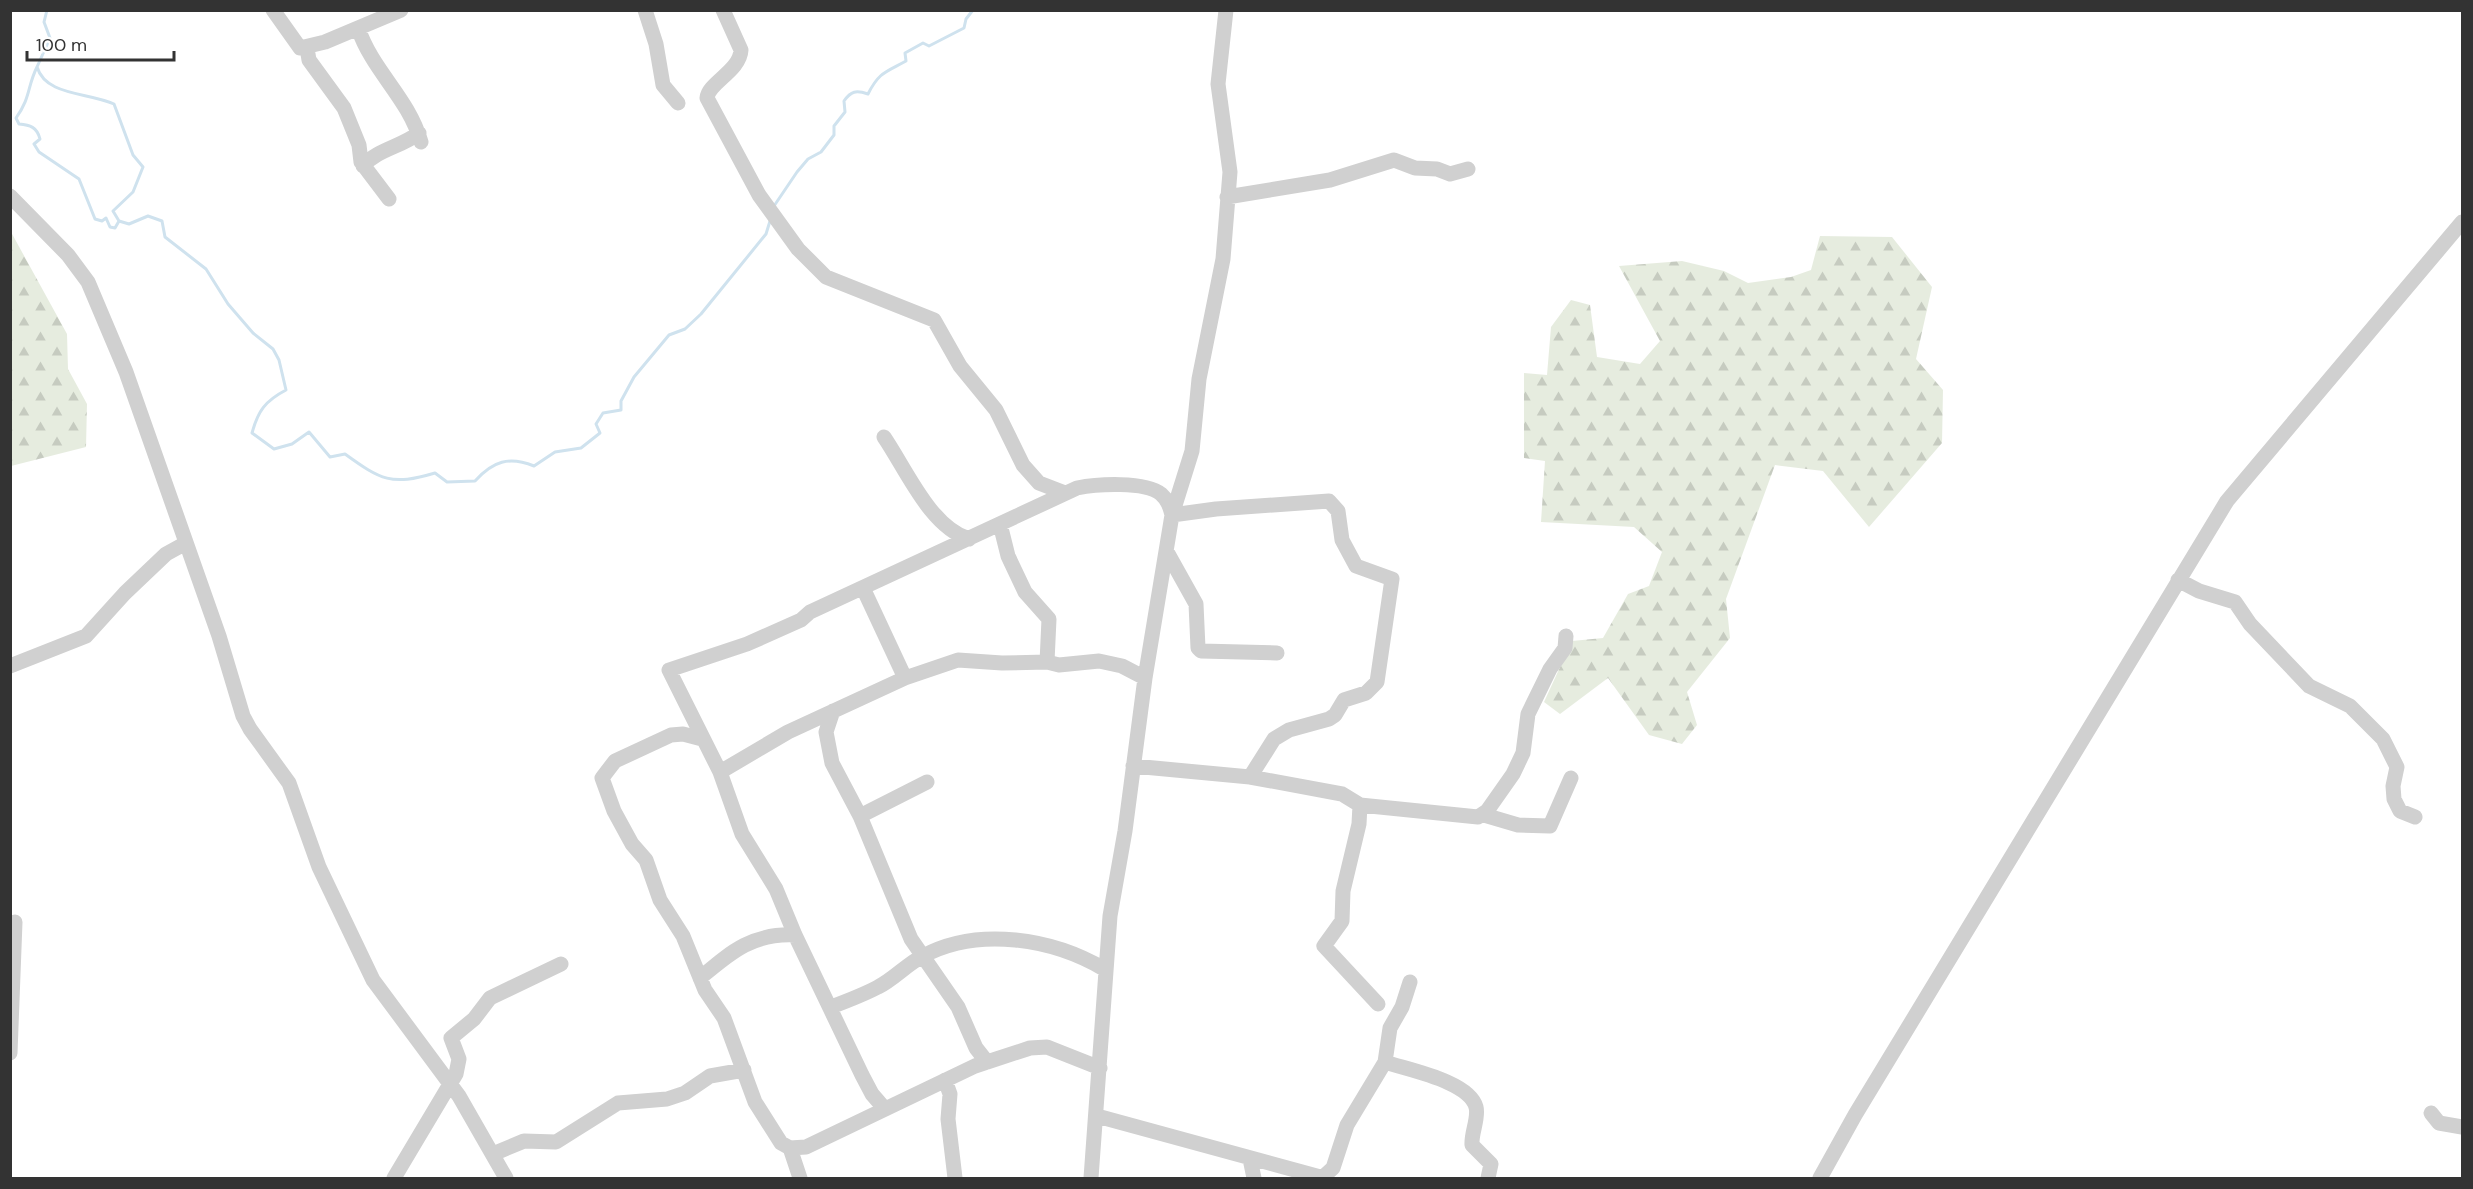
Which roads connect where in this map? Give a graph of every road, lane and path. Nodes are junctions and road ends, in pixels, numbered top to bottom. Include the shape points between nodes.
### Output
1 (273, 10) edge
2 (400, 10) edge
3 (645, 10) edge
4 (723, 10) edge
5 (1226, 10) edge
6 (358, 28) junction
7 (307, 48) junction
8 (678, 102) dead end
9 (363, 166) junction
10 (1468, 170) dead end
11 (10, 196) edge
12 (1227, 197) junction
13 (389, 199) dead end
14 (2463, 222) edge
15 (884, 437) dead end
16 (1065, 493) junction
17 (1172, 515) junction
18 (1000, 524) junction
19 (969, 539) junction
20 (186, 543) junction
21 (1167, 552) junction
22 (2178, 580) junction
23 (863, 588) junction
24 (1566, 636) dead end
25 (1277, 653) dead end
26 (1047, 662) junction
27 (10, 666) edge
28 (905, 678) junction
29 (1145, 678) junction
30 (833, 711) junction
31 (702, 739) junction
32 (1133, 766) junction
33 (720, 772) junction
34 (1250, 777) junction
35 (1571, 778) dead end
36 (927, 782) dead end
37 (1360, 805) junction
38 (1484, 815) junction
39 (860, 816) junction
40 (2415, 817) dead end
41 (15, 922) dead end
42 (795, 935) junction
43 (923, 956) junction
44 (561, 964) dead end
45 (1104, 969) junction
46 (700, 978) junction
47 (1410, 982) dead end
48 (1378, 1004) dead end
49 (831, 1008) junction
50 (10, 1053) edge
51 (987, 1062) junction
52 (1385, 1062) junction
53 (1100, 1068) junction
54 (744, 1070) junction
55 (945, 1080) junction
56 (451, 1084) junction
57 (884, 1108) junction
58 (2432, 1113) dead end
59 (1097, 1116) junction
60 (2463, 1127) edge
61 (790, 1148) junction
62 (494, 1154) junction
63 (1250, 1160) junction
64 (1323, 1178) edge
65 (394, 1179) edge
66 (506, 1179) edge
67 (800, 1179) edge
68 (955, 1179) edge
69 (1091, 1179) edge
70 (1254, 1179) edge
71 (1488, 1179) edge
72 (1820, 1179) edge

1 - 7 street via 296,45
2 - 6 street
3 - 8 street via 663,85
4 - 16 street via 741,56 724,79 706,94 759,195 798,249 826,277 934,320 960,366 996,410 1023,465 1039,483
5 - 12 street via 1218,84 1230,157
6 - 7 street
6 - 9 street via 366,50 409,109 420,137 379,152
7 - 9 street via 309,60 344,108
9 - 13 street
10 - 12 street via 1450,174 1394,160 1330,180
11 - 20 street via 68,255 88,282 126,372
12 - 17 street via 1223,259 1198,379 1192,451
14 - 22 street via 2252,469 2227,501
15 - 19 street via 926,505 950,530
16 - 17 street via 1086,486 1145,487 1167,500
16 - 18 street
17 - 21 street
17 - 34 street via 1329,501 1338,511 1342,540 1356,566 1392,579 1373,689 1344,700 1329,719 1282,733 1268,746
18 - 19 street
18 - 26 street via 1008,556 1025,592 1049,619
19 - 23 street
20 - 27 street via 166,554 124,593 86,636
20 - 56 street via 250,729 289,783 313,853 373,980
21 - 25 street via 1196,604 1201,651
21 - 29 street
22 - 40 street via 2235,602 2250,624 2309,686 2350,706 2383,740 2397,767 2394,798 2400,811
22 - 72 street
23 - 28 street
23 - 31 street via 747,644 669,670
24 - 38 street via 1564,648 1528,714 1521,758 1514,774
26 - 28 street via 958,660
26 - 29 street via 1110,662
28 - 30 street
29 - 32 street
30 - 33 street
30 - 39 street via 827,724 827,744 832,763
31 - 33 street
31 - 46 street via 671,735 615,761 602,778 614,811 646,860 660,900 677,924
32 - 34 street
32 - 45 street
33 - 42 street via 734,814 776,889
34 - 37 street via 1342,794
35 - 38 street via 1550,826 1518,825
36 - 39 street
37 - 38 street via 1471,817
37 - 48 street via 1342,891 1342,921 1324,946
39 - 43 street via 911,939
41 - 50 street
42 - 46 street via 773,934 742,946
42 - 49 street
43 - 45 street via 979,940 1010,940 1063,949
43 - 49 street via 877,988
43 - 51 street via 958,1007 976,1048
44 - 56 street via 490,998 474,1019 456,1032 451,1042 459,1066
45 - 53 street
46 - 54 street via 724,1018
47 - 52 street via 1390,1028
49 - 57 street via 867,1084
51 - 53 street via 1039,1047
51 - 55 street
52 - 64 street via 1347,1125 1332,1168
52 - 71 street via 1448,1082 1472,1099 1477,1108 1472,1145 1491,1164
53 - 59 street
54 - 61 street via 755,1102 781,1143
54 - 62 street via 710,1076 685,1093 667,1099 618,1103 556,1142 524,1142
55 - 57 street
55 - 68 street via 950,1094 948,1119
56 - 62 street
56 - 65 street
57 - 61 street via 814,1143
58 - 60 street via 2439,1123
59 - 63 street
59 - 69 street
61 - 67 street
62 - 66 street
63 - 64 street
63 - 70 street

